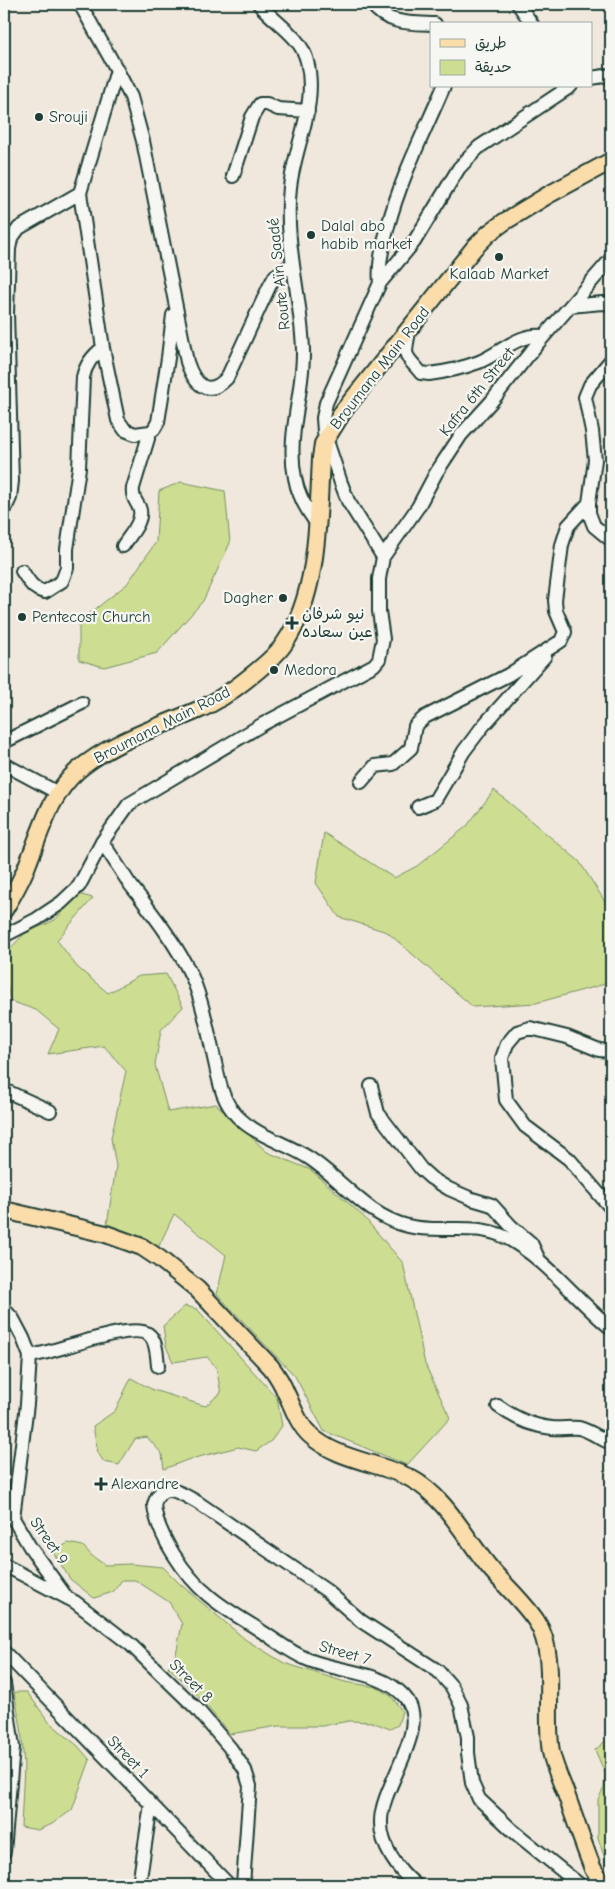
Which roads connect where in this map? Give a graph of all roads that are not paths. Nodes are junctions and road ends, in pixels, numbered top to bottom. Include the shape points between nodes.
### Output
1 (80, 4) edge
2 (259, 4) edge
3 (372, 4) edge
4 (518, 4) edge
5 (531, 22) edge
6 (430, 23) edge
7 (117, 70) junction
8 (611, 75) edge
9 (592, 78) edge
10 (443, 88) edge
11 (568, 88) edge
12 (308, 111) junction
13 (611, 162) edge
14 (233, 176) dead end
15 (80, 193) junction
16 (611, 259) edge
17 (291, 265) junction
18 (380, 283) junction
19 (175, 302) junction
20 (611, 304) edge
21 (570, 306) junction
22 (410, 329) junction
23 (543, 336) junction
24 (104, 348) junction
25 (611, 360) edge
26 (150, 432) junction
27 (326, 440) junction
28 (589, 503) junction
29 (4, 511) edge
30 (318, 525) junction
31 (611, 540) edge
32 (123, 546) dead end
33 (384, 558) junction
34 (22, 571) dead end
35 (550, 648) junction
36 (82, 703) dead end
37 (4, 742) edge
38 (4, 764) edge
39 (361, 782) dead end
40 (58, 793) junction
41 (418, 807) dead end
42 (102, 842) junction
43 (4, 910) edge
44 (4, 936) edge
45 (611, 1051) edge
46 (371, 1086) dead end
47 (4, 1090) edge
48 (50, 1111) dead end
49 (611, 1208) edge
50 (4, 1210) edge
51 (540, 1262) junction
52 (4, 1309) edge
53 (611, 1328) edge
54 (30, 1356) junction
55 (158, 1366) dead end
56 (498, 1406) dead end
57 (611, 1443) edge
58 (4, 1503) edge
59 (13, 1518) junction
60 (4, 1565) edge
61 (67, 1598) junction
62 (4, 1652) edge
63 (4, 1683) edge
64 (8, 1756) edge
65 (150, 1804) junction
66 (4, 1852) edge
67 (139, 1885) edge
68 (229, 1885) edge
69 (243, 1885) edge
70 (416, 1885) edge
71 (580, 1885) edge
72 (607, 1885) edge

1 - 7 street
2 - 12 street, Route Aïn Saadé via 295,38 305,54 311,94
3 - 6 street via 377,11 394,20
4 - 5 street
7 - 15 street
7 - 19 street via 130,97 143,141
8 - 9 street
10 - 18 street via 405,173 391,215 379,264
11 - 18 street via 468,156 414,242
12 - 14 street via 278,110 260,104 252,117
12 - 17 street, Route Aïn Saadé via 290,188 288,232
13 - 22 main road, Broumana Main Road via 548,195 489,233 461,263
15 - 24 street
15 - 29 street via 19,228 11,239 6,314 12,481
16 - 21 street, Kafra 6th Street
17 - 19 street via 275,276 226,378 216,386 205,388 191,373
17 - 30 street, Route Aïn Saadé via 303,352 292,460 299,492
18 - 27 street via 326,403 323,426
19 - 26 street via 160,413
20 - 21 street
21 - 23 street, Kafra 6th Street
22 - 23 street via 406,355 421,373 429,374 477,363 523,337
22 - 27 main road, Broumana Main Road via 344,410
23 - 33 street, Kafra 6th Street via 461,435
24 - 26 street via 121,426 136,434
24 - 34 street via 88,363 83,377 78,468 66,573 62,582 45,592 32,586
25 - 28 street via 590,385 585,397 595,460
26 - 32 street via 132,494 140,508 140,518
27 - 30 main road, Broumana Main Road via 321,458
27 - 33 street via 348,500
28 - 31 street via 594,526
28 - 35 street via 571,521 563,539 555,600 565,632 561,641
30 - 40 main road, Broumana Main Road via 301,610 284,645 272,659 212,703 101,754 76,772
33 - 42 street via 379,579 382,639 379,659 374,665 263,724 129,804
35 - 39 street via 508,675 425,717 415,726 411,748 393,764 375,766
35 - 41 street via 464,751 435,800
36 - 37 street
38 - 40 street
40 - 43 main road, Broumana Main Road via 20,883
42 - 44 street via 79,886 37,919
42 - 51 street via 168,936 193,979 222,1096 238,1117 315,1162 379,1214 407,1226 474,1229 497,1234
45 - 49 street via 530,1028 517,1032 507,1044 502,1058 506,1100 525,1126 569,1159
46 - 51 street via 378,1113 421,1169 449,1190 492,1204 534,1247
47 - 48 street
50 - 72 main road via 106,1234 142,1247 160,1259 197,1289 271,1367 303,1428 310,1435 333,1450 412,1479 445,1508 489,1567 538,1623 548,1652 551,1754 593,1869
51 - 53 street
52 - 54 street via 13,1319
54 - 55 street via 120,1333 141,1331 148,1333 154,1342
54 - 59 street
56 - 57 street via 524,1421 553,1429 580,1428
58 - 59 street, Street 9
59 - 61 street, Street 9
60 - 61 street, Street 8
61 - 69 street, Street 8 via 144,1656 196,1709 245,1770 250,1786
62 - 65 street, Street 1
63 - 64 street via 11,1729
64 - 66 street
65 - 67 street
65 - 68 street, Street 1
70 - 71 street, Street 7 via 398,1868 389,1852 381,1820 389,1788 412,1728 411,1711 405,1696 371,1677 310,1660 285,1648 206,1594 184,1568 159,1526 154,1505 163,1491 177,1491 197,1502 327,1591 361,1621 438,1671 452,1687 461,1705 472,1783 479,1799

